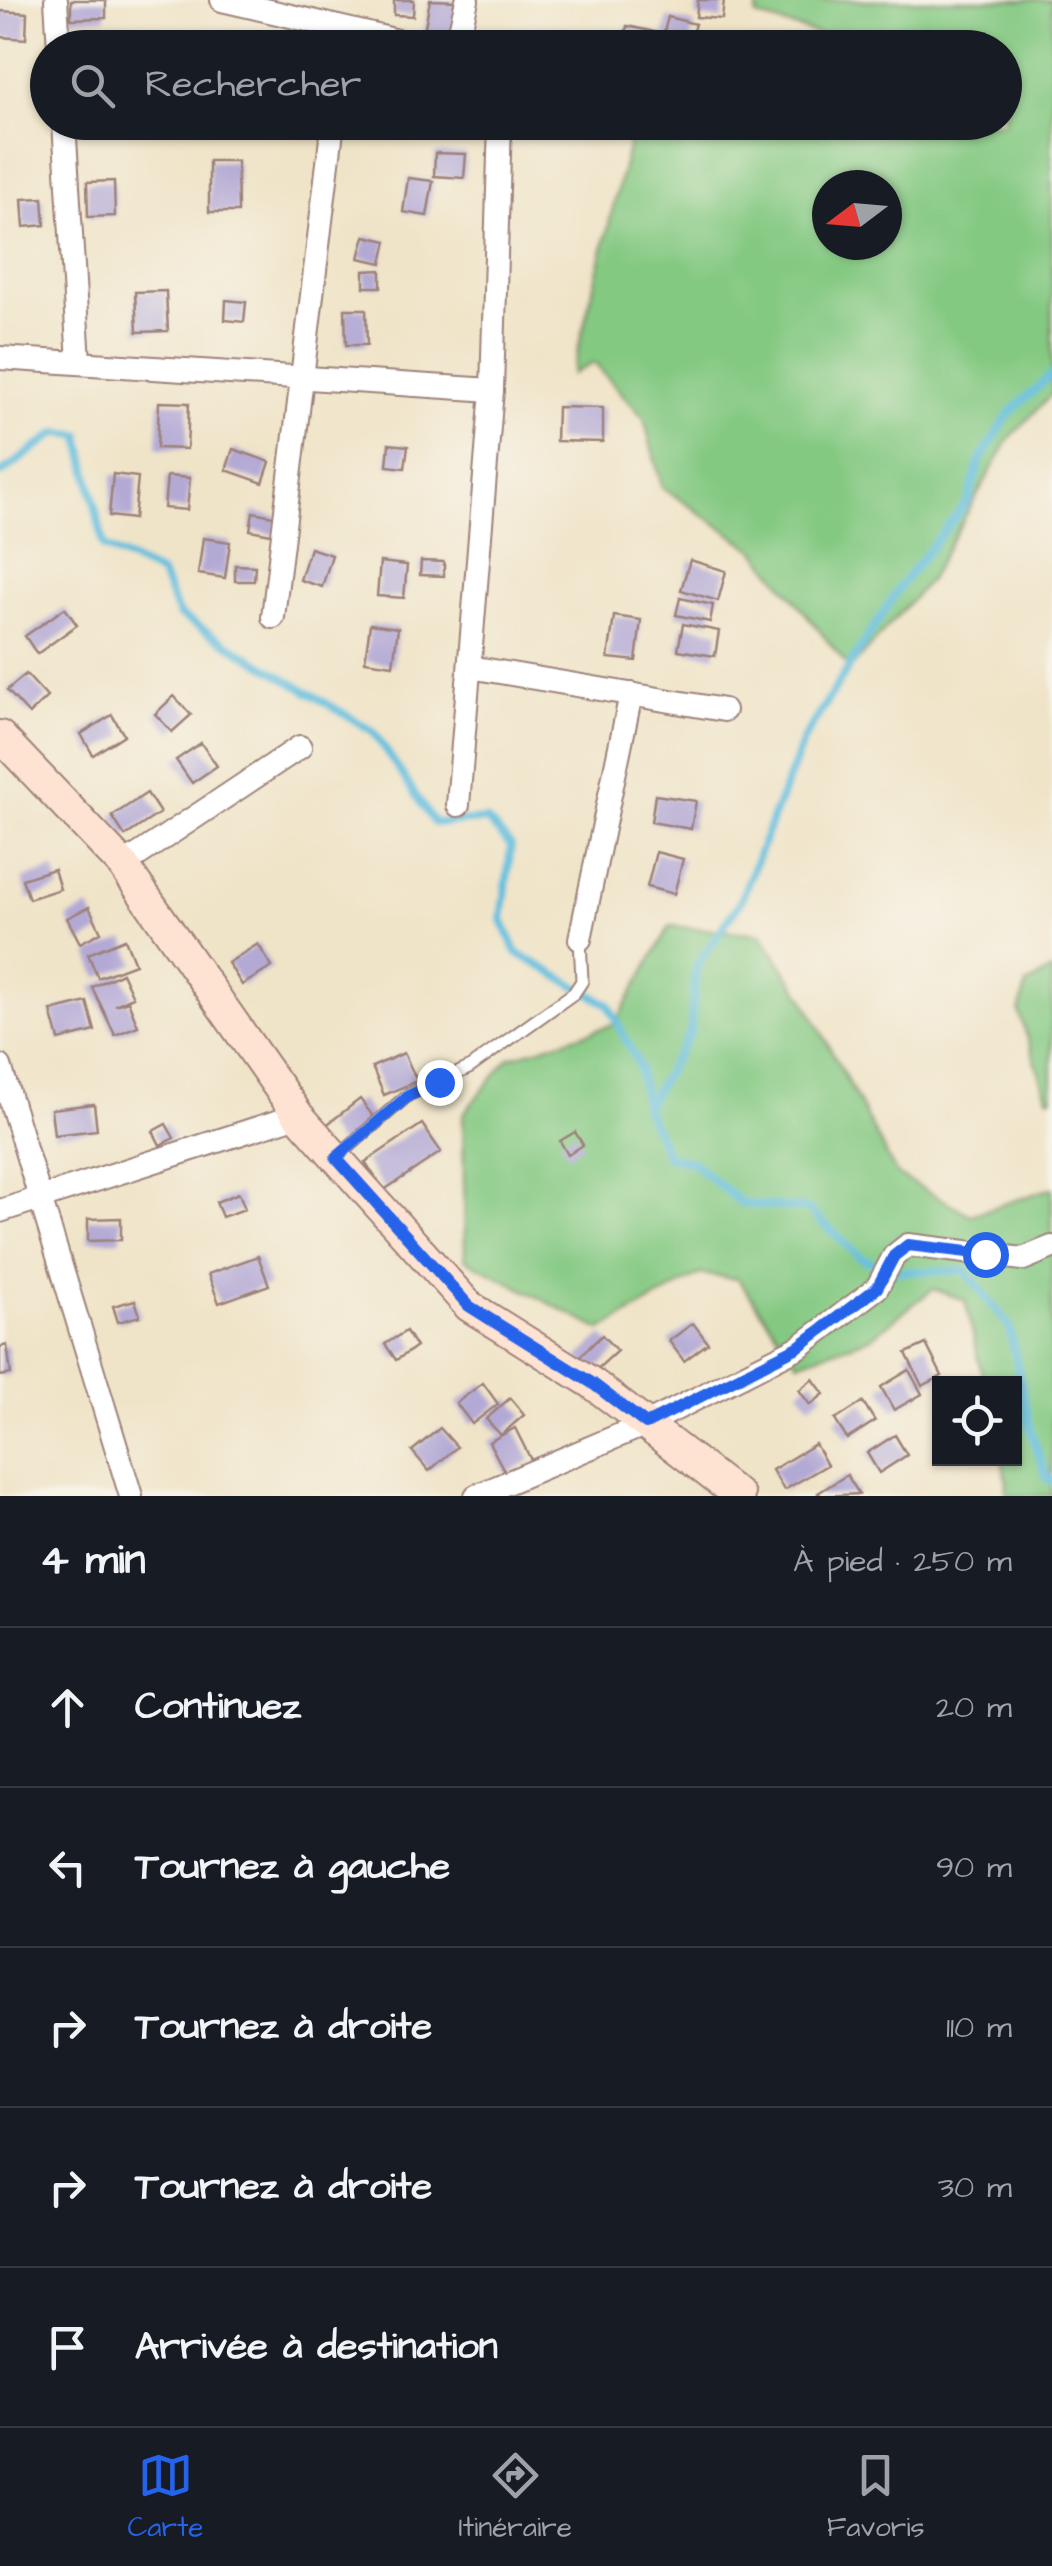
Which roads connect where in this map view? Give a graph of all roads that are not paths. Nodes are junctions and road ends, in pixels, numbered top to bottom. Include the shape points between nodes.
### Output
1 (56, 0) edge
2 (222, 0) edge
3 (467, 0) edge
4 (292, 9) edge
5 (58, 30) edge
6 (328, 30) edge
7 (460, 30) edge
8 (65, 140) edge
9 (331, 140) edge
10 (499, 140) edge
11 (0, 358) edge
12 (79, 362) junction
13 (304, 376) junction
14 (492, 390) junction
15 (273, 617) dead end
16 (470, 667) junction
17 (631, 694) junction
18 (724, 710) dead end
19 (0, 736) edge
20 (300, 747) dead end
21 (458, 804) dead end
22 (123, 865) junction
23 (580, 939) joint
24 (0, 1066) edge
25 (298, 1115) junction
26 (336, 1158) junction
27 (42, 1198) junction
28 (0, 1211) edge
29 (1052, 1248) edge
30 (646, 1424) junction
31 (131, 1496) edge
32 (476, 1496) edge
33 (738, 1496) edge

1 - 5 street
2 - 4 street
3 - 7 street
4 - 6 street
8 - 12 street
9 - 13 street
10 - 14 street
11 - 12 street
12 - 13 street
13 - 14 street
13 - 15 street
14 - 16 street
16 - 17 street
16 - 21 street
17 - 18 street
17 - 23 street
19 - 22 street
20 - 22 street
22 - 25 street
23 - 26 lane via 582,981 574,993 469,1068 408,1096
24 - 27 street
25 - 26 street
25 - 27 street
26 - 30 street via 469,1306
27 - 28 street
27 - 31 street
29 - 30 street via 1023,1259 908,1245 877,1288 798,1347
30 - 32 street
30 - 33 street

